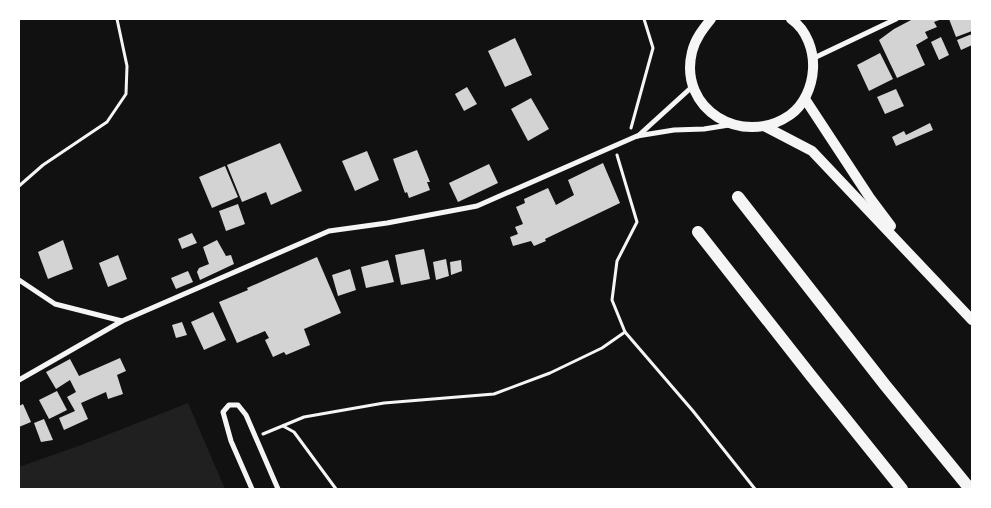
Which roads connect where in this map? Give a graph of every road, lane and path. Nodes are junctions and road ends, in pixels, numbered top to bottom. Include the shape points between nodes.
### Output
1 (117, 19) edge
2 (644, 19) edge
3 (791, 19) edge
4 (896, 19) edge
5 (710, 20) edge
6 (814, 58) junction
7 (693, 86) junction
8 (805, 99) junction
9 (730, 124) junction
10 (766, 127) junction
11 (637, 136) junction
12 (628, 140) junction
13 (614, 146) junction
14 (19, 186) edge
15 (738, 197) dead end
16 (698, 232) dead end
17 (924, 268) junction
18 (19, 280) edge
19 (972, 320) edge
20 (122, 321) junction
21 (625, 332) junction
22 (19, 380) edge
23 (283, 426) junction
24 (256, 437) junction
25 (252, 489) edge
26 (278, 489) edge
27 (336, 489) edge
28 (755, 489) edge
29 (902, 489) edge
30 (970, 489) edge

1 - 14 path via 127,66 126,94 107,122 43,165
2 - 12 path via 653,48
3 - 6 main road via 808,38
4 - 6 street
5 - 7 main road via 698,36 692,52
6 - 8 main road via 813,79
7 - 9 main road via 701,102 714,116
7 - 11 street
8 - 10 main road via 794,112
8 - 17 main road via 870,198
9 - 10 main road
9 - 11 street
10 - 17 main road via 812,150
11 - 12 street
12 - 13 street
13 - 20 street via 477,206 329,231
13 - 21 path via 638,222 617,261 612,300
15 - 30 highway via 884,385
16 - 29 highway
17 - 19 main road
18 - 20 street via 55,304
20 - 22 street
21 - 23 path via 602,348 550,373 494,394 384,402 304,417
21 - 28 path
23 - 24 path
23 - 27 path via 294,432
24 - 25 street via 238,405 229,405 223,412 226,426
24 - 26 street

